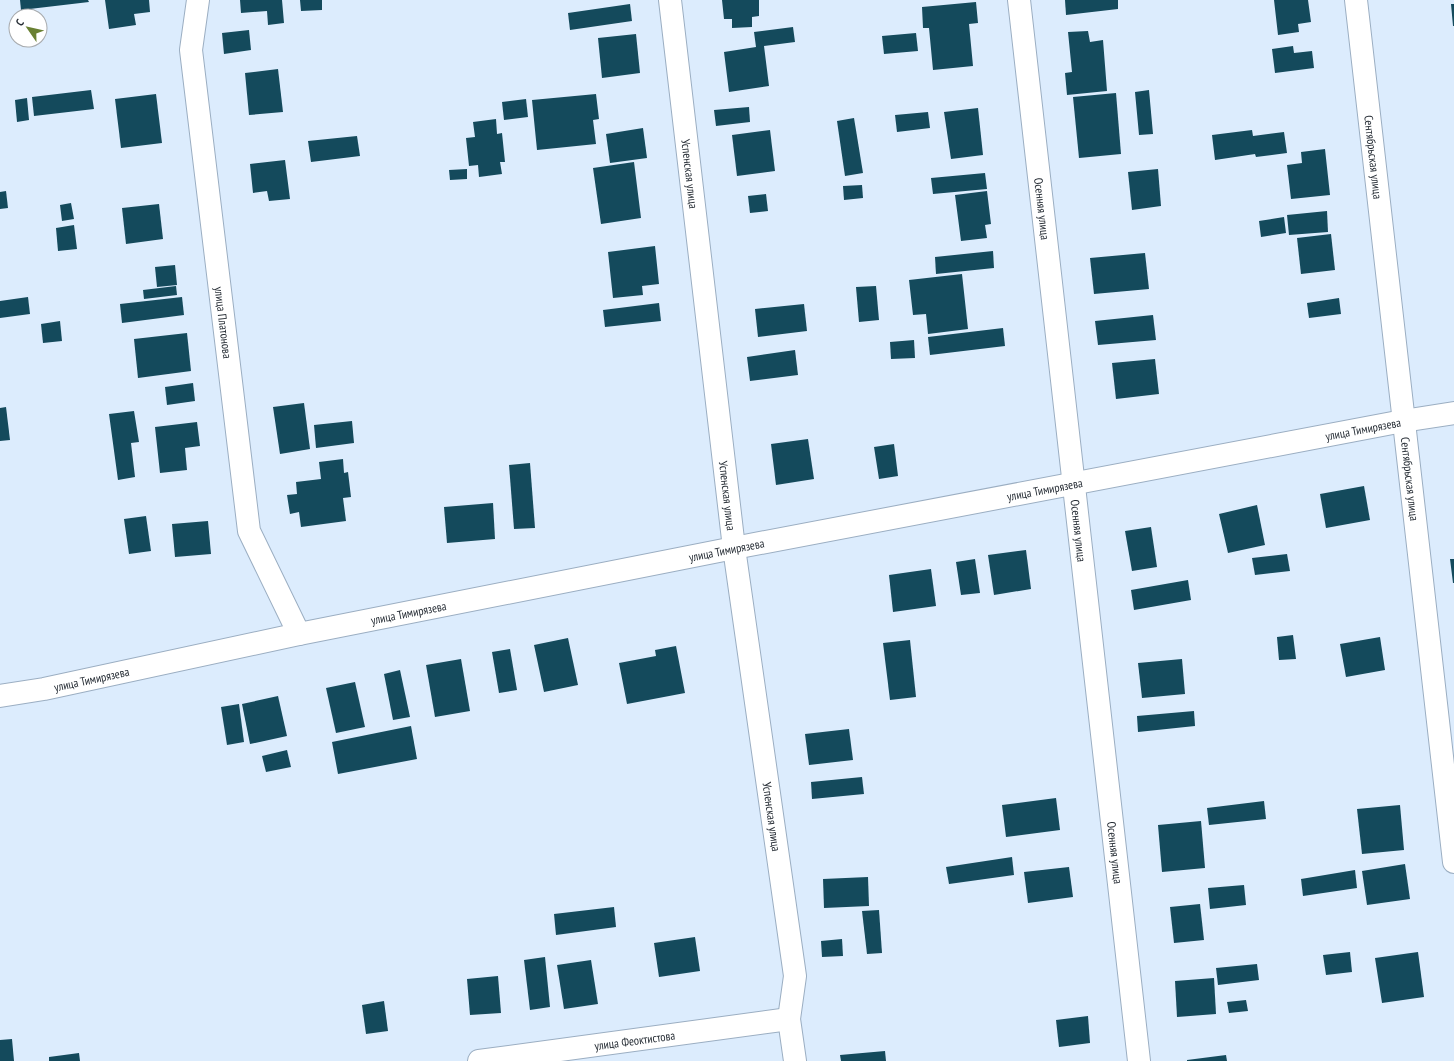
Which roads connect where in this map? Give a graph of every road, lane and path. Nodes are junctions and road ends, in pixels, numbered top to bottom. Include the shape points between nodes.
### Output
1 (198, 0) edge
2 (670, 0) edge
3 (1020, 0) edge
4 (1356, 0) edge
5 (1454, 413) edge
6 (1404, 421) junction
7 (1075, 483) junction
8 (734, 548) junction
9 (299, 634) junction
10 (0, 696) edge
11 (1454, 862) edge
12 (790, 1019) junction
13 (479, 1061) edge
14 (796, 1061) edge
15 (1138, 1061) edge

1 - 9 street, улица Платонова via 191,50 249,532
2 - 8 street, Успенская улица
3 - 7 street, Осенняя улица
4 - 6 street, Сентябрьская улица
5 - 6 street, улица Тимирязева
6 - 7 street, улица Тимирязева
6 - 11 street, Сентябрьская улица
7 - 8 street, улица Тимирязева
7 - 15 street, Осенняя улица
8 - 9 street, улица Тимирязева
8 - 12 street, Успенская улица via 795,976
9 - 10 street, улица Тимирязева via 44,689
12 - 13 street, улица Феоктистова
12 - 14 street, Успенская улица

